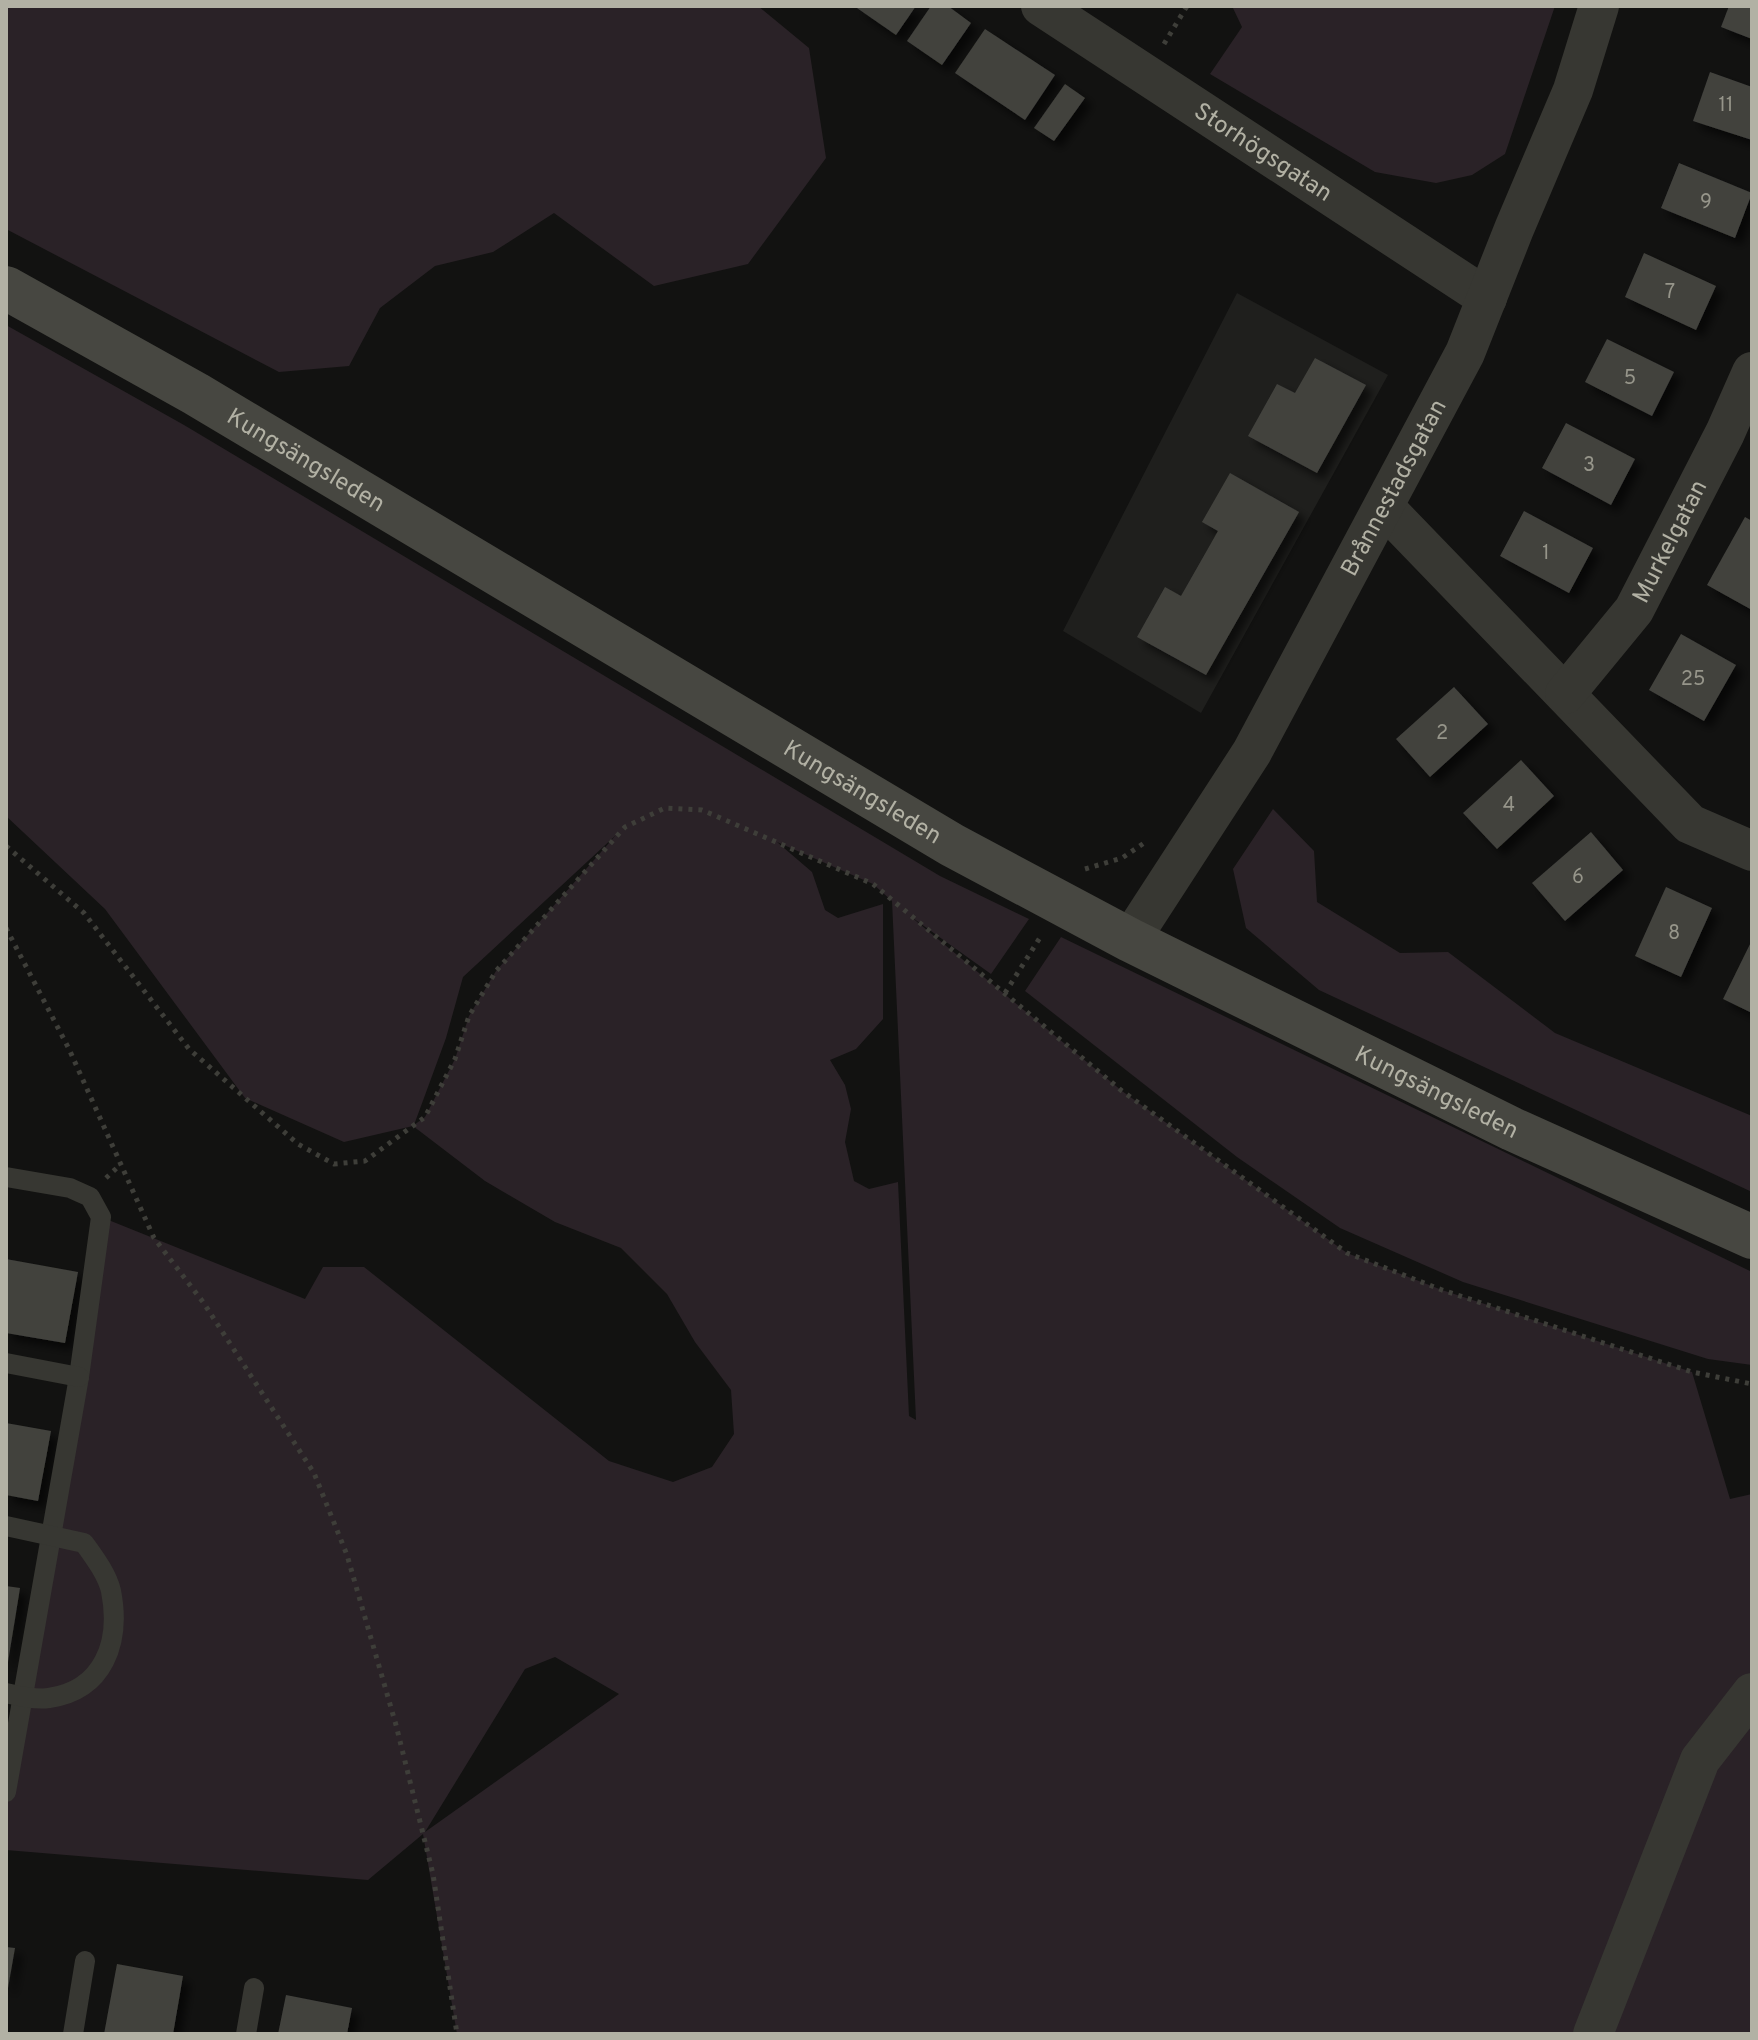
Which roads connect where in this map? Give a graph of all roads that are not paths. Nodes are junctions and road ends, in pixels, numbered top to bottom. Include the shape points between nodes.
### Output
1 (1041, 6) edge
2 (1599, 6) edge
3 (6, 288) edge
4 (1487, 298) junction
5 (1752, 372) edge
6 (1384, 507) junction
7 (1565, 694) junction
8 (1752, 851) edge
9 (1130, 940) junction
10 (6, 1177) edge
11 (1752, 1237) edge
12 (6, 1363) edge
13 (79, 1377) junction
14 (6, 1526) edge
15 (51, 1534) junction
16 (1752, 1693) edge
17 (14, 1695) edge
18 (6, 1792) edge
19 (85, 1961) dead end
20 (254, 1988) dead end
21 (73, 2034) edge
22 (246, 2034) edge
23 (1593, 2034) edge

1 - 4 street, Storhögsgatan
2 - 4 street, Brånnestadsgatan via 1573,90
3 - 9 main road, Kungsängsleden via 196,394 952,845
4 - 6 street, Brånnestadsgatan via 1465,353
5 - 7 street, Murkelgatan via 1634,610
6 - 7 street
6 - 9 street, Brånnestadsgatan via 1252,752
7 - 8 street via 1690,824
9 - 11 main road, Kungsängsleden via 1512,1129
10 - 13 lane via 70,1188 90,1197 101,1217
12 - 13 lane
13 - 15 lane
14 - 15 lane
15 - 17 lane
15 - 17 lane via 84,1543 111,1588 108,1654 97,1675 82,1687 46,1699
16 - 23 street via 1700,1760
17 - 18 lane
19 - 21 lane
20 - 22 lane

